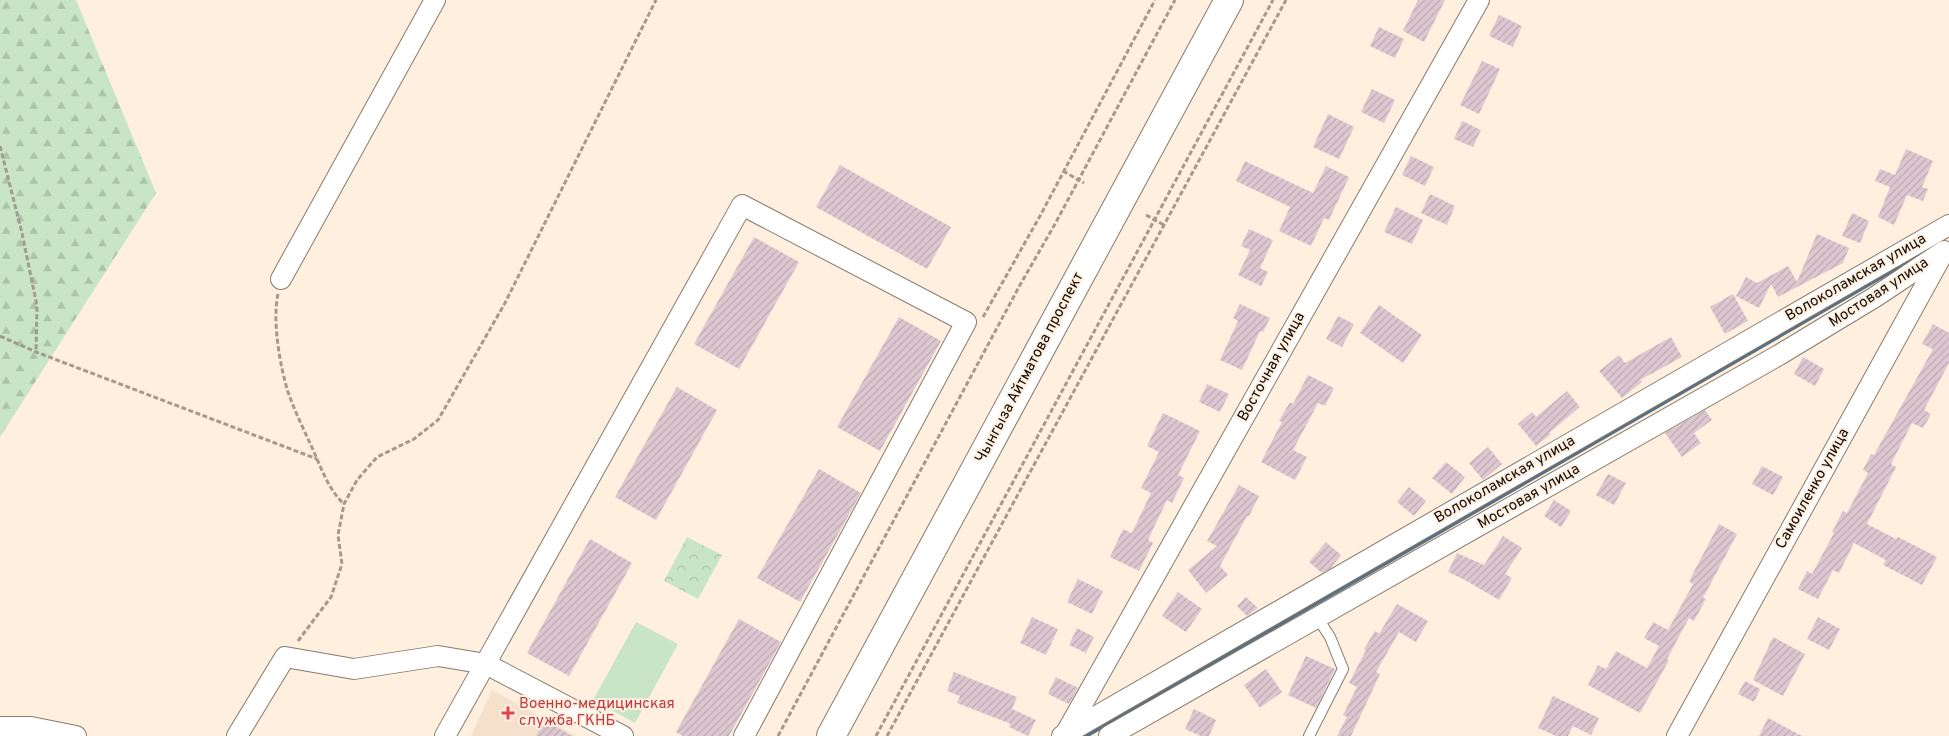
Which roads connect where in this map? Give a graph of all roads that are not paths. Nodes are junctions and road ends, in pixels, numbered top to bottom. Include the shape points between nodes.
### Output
1 (435, 0) edge
2 (1228, 0) edge
3 (1478, 0) edge
4 (1949, 225) edge
5 (1947, 246) edge
6 (281, 279) road end
7 (1317, 617) junction
8 (486, 664) junction
9 (0, 727) edge
10 (29, 732) edge
11 (1064, 735) edge
12 (76, 736) edge
13 (237, 736) edge
14 (445, 736) edge
15 (623, 736) edge
16 (744, 736) edge
17 (831, 736) edge
18 (1110, 736) edge
19 (1309, 736) edge
20 (1678, 736) edge

1 - 6 street
2 - 17 main road, Чынгыза Айтматова проспект
3 - 11 street, Восточная улица
4 - 11 street, Волоколамская улица
5 - 7 street, Мостовая улица via 1876,297 1779,355
5 - 20 street, Самоиленко улица
7 - 18 street, Мостовая улица
7 - 19 lane via 1343,668
8 - 13 street via 438,656 354,669 285,657
8 - 14 street
8 - 15 street
8 - 16 street via 742,205 966,322
9 - 10 street
10 - 12 street

